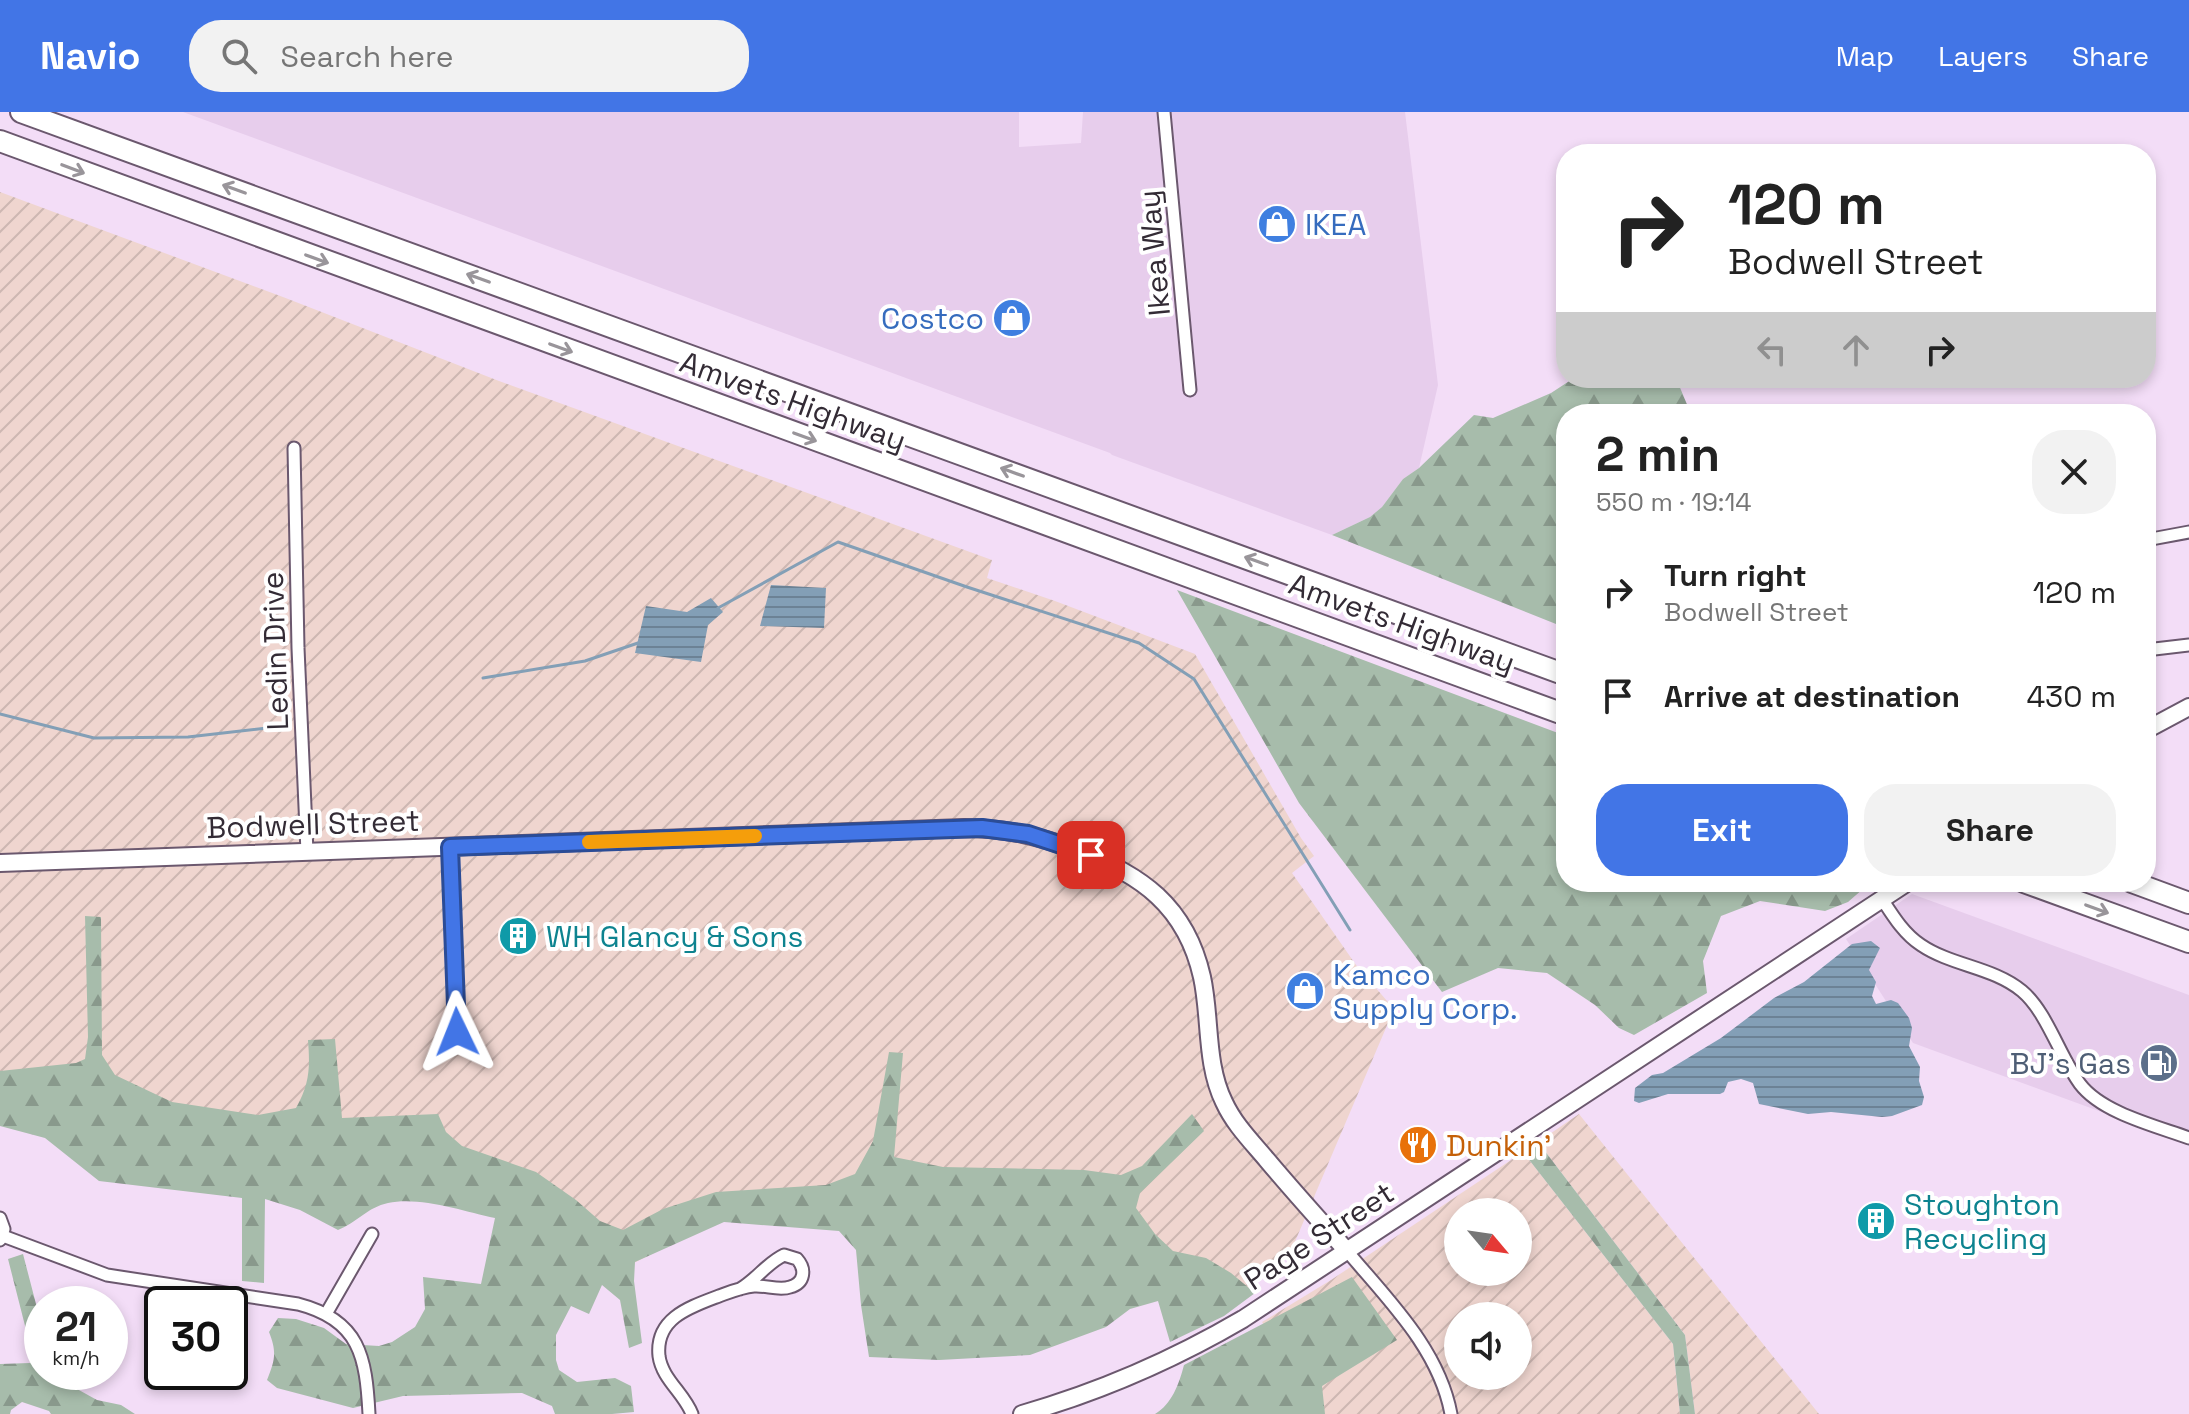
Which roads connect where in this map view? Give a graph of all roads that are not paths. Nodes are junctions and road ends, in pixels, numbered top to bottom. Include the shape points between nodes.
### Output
1 (21, 112) edge
2 (1164, 112) edge
3 (0, 141) edge
4 (1190, 390) dead end
5 (294, 448) dead end
6 (2189, 532) edge
7 (2156, 538) edge
8 (2189, 645) edge
9 (2156, 649) edge
10 (1556, 671) edge
11 (2189, 707) edge
12 (1556, 711) edge
13 (2156, 725) edge
14 (450, 847) junction
15 (307, 852) junction
16 (0, 863) edge
17 (2156, 891) edge
18 (1893, 892) edge
19 (2052, 892) edge
20 (1882, 899) junction
21 (2189, 903) edge
22 (2189, 942) edge
23 (457, 1032) dead end
24 (2189, 1138) edge
25 (0, 1218) edge
26 (372, 1234) dead end
27 (1, 1238) edge
28 (1347, 1251) junction
29 (768, 1266) junction
30 (773, 1287) junction
31 (740, 1289) junction
32 (326, 1314) junction
33 (680, 1395) junction
34 (369, 1414) edge
35 (683, 1414) edge
36 (692, 1414) edge
37 (1022, 1414) edge
38 (1451, 1414) edge

10 -> 1 highway, Amvets Highway
2 - 4 street, Ikea Way
3 -> 12 highway, Amvets Highway
5 - 15 street, Ledin Drive
6 - 7 street
8 - 9 street
11 - 13 street
14 - 15 street, Bodwell Street
14 - 23 street
14 - 28 street, Bodwell Street via 982,828 1028,834 1109,863 1149,888 1184,930 1201,974 1212,1063 1223,1100 1238,1126
15 - 16 street, Bodwell Street
17 - 21 highway
18 - 20 street, Page Street
19 -> 22 highway
20 - 24 street via 1922,946 2026,994 2091,1096
20 - 28 street, Page Street
25 - 27 street
26 - 32 street
27 - 32 street via 107,1275 298,1304
28 - 37 street, Page Street via 1243,1319 1165,1361
28 - 38 street via 1428,1354
29 - 30 street via 764,1278
29 - 30 street via 789,1255 803,1267 797,1284
29 - 31 street
30 - 31 street
31 - 33 street via 683,1310 664,1331 661,1365
32 - 34 street via 357,1345 366,1371
33 - 35 street
33 - 36 street

